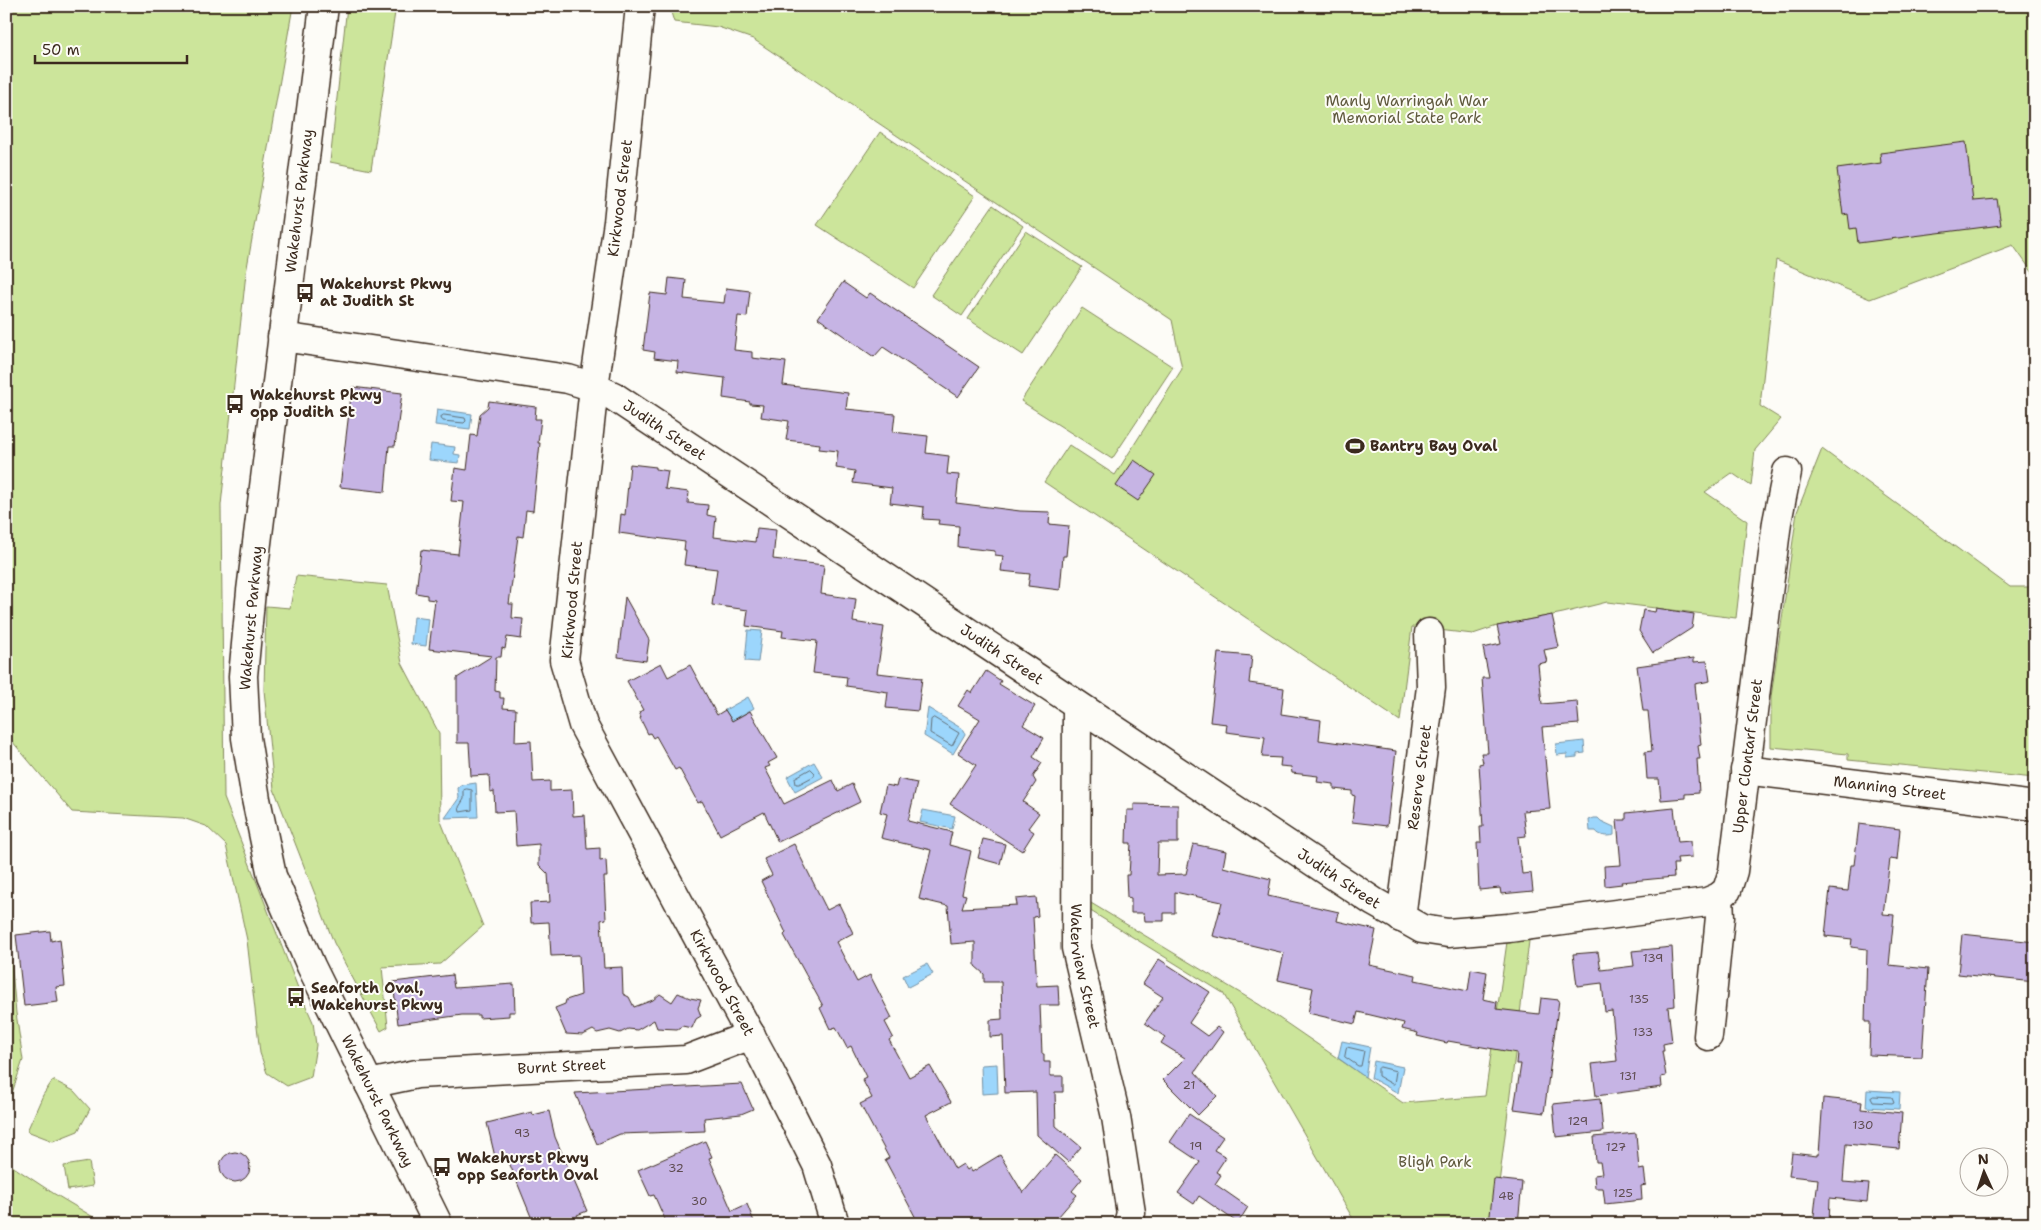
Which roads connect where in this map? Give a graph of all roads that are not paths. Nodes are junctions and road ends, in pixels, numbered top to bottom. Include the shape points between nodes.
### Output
1 (324, 6) edge
2 (640, 6) edge
3 (282, 337) junction
4 (594, 387) junction
5 (1787, 472) dead end
6 (1429, 633) dead end
7 (1077, 705) junction
8 (1745, 770) junction
9 (2035, 806) edge
10 (1719, 897) junction
11 (1401, 918) junction
12 (750, 1035) junction
13 (1708, 1036) dead end
14 (370, 1084) junction
15 (438, 1224) edge
16 (835, 1224) edge
17 (1128, 1224) edge

1 - 3 street, Wakehurst Parkway
2 - 4 street, Kirkwood Street via 618,222
3 - 4 street, Judith Street via 568,379
3 - 14 street, Wakehurst Parkway via 251,590 244,676 246,738 272,876 302,948
4 - 7 street, Judith Street via 622,402
4 - 12 street, Kirkwood Street via 564,660 583,725
5 - 8 street, Upper Clontarf Street via 1777,522
6 - 11 street, Reserve Street via 1431,687
7 - 11 street, Judith Street
7 - 17 street, Waterview Street via 1076,948 1116,1117 1131,1213
8 - 9 street, Manning Street
8 - 10 street, Upper Clontarf Street via 1733,871 1727,890
10 - 11 street, Judith Street via 1707,902 1448,933 1422,929
10 - 13 street via 1720,917
12 - 14 street, Burnt Street via 686,1060 418,1074
12 - 16 street, Kirkwood Street via 817,1165
14 - 15 street, Wakehurst Parkway

